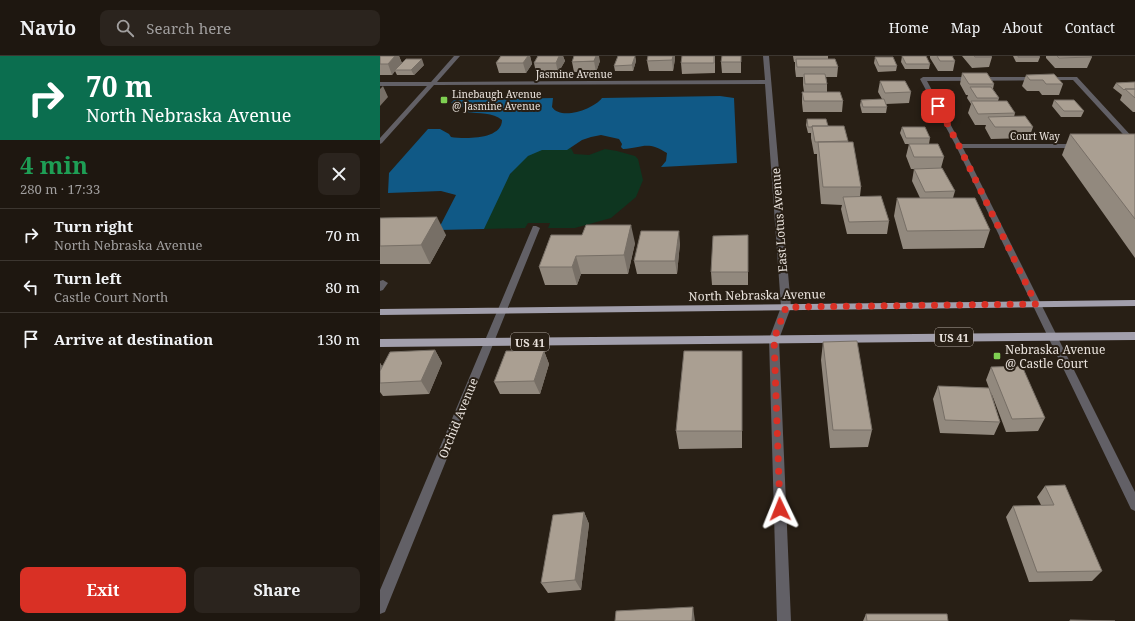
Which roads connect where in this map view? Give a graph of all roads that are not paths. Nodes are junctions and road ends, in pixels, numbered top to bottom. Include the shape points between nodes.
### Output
1 (457, 56) edge
2 (766, 56) edge
3 (768, 82) junction
4 (380, 84) edge
5 (432, 84) junction
6 (380, 142) edge
7 (1135, 145) edge
8 (959, 146) junction
9 (1087, 146) edge
10 (1127, 146) edge
11 (536, 228) dead end
12 (380, 284) edge
13 (380, 288) edge
14 (1036, 304) junction
15 (1135, 304) edge
16 (786, 307) junction
17 (502, 310) junction
18 (380, 312) edge
19 (1051, 336) junction
20 (1135, 336) edge
21 (774, 339) junction
22 (489, 342) junction
23 (380, 343) edge
24 (1135, 505) edge
25 (380, 607) edge
26 (784, 621) edge

1 - 5 street
2 - 3 street, East Lotus Avenue
3 - 5 street, Jasmine Avenue
3 - 16 street, East Lotus Avenue
4 - 5 street, Jasmine Avenue
5 - 6 street
7 - 8 street via 1075,78 923,79
7 - 10 street
8 - 9 street, Court Way
8 - 14 street
11 - 17 street, Orchid Avenue
12 - 13 street via 383,284
14 - 15 main road, North Nebraska Avenue
14 - 16 main road, North Nebraska Avenue
14 - 19 street
16 - 17 main road, North Nebraska Avenue
16 - 21 street, East Lotus Avenue
17 - 18 main road, North Nebraska Avenue
17 - 22 street, Orchid Avenue
19 - 20 main road, US 41
19 - 21 main road, US 41
19 - 24 street
21 - 22 main road, US 41
21 - 26 street, East Lotus Avenue
22 - 23 main road, US 41
22 - 25 street, Orchid Avenue

